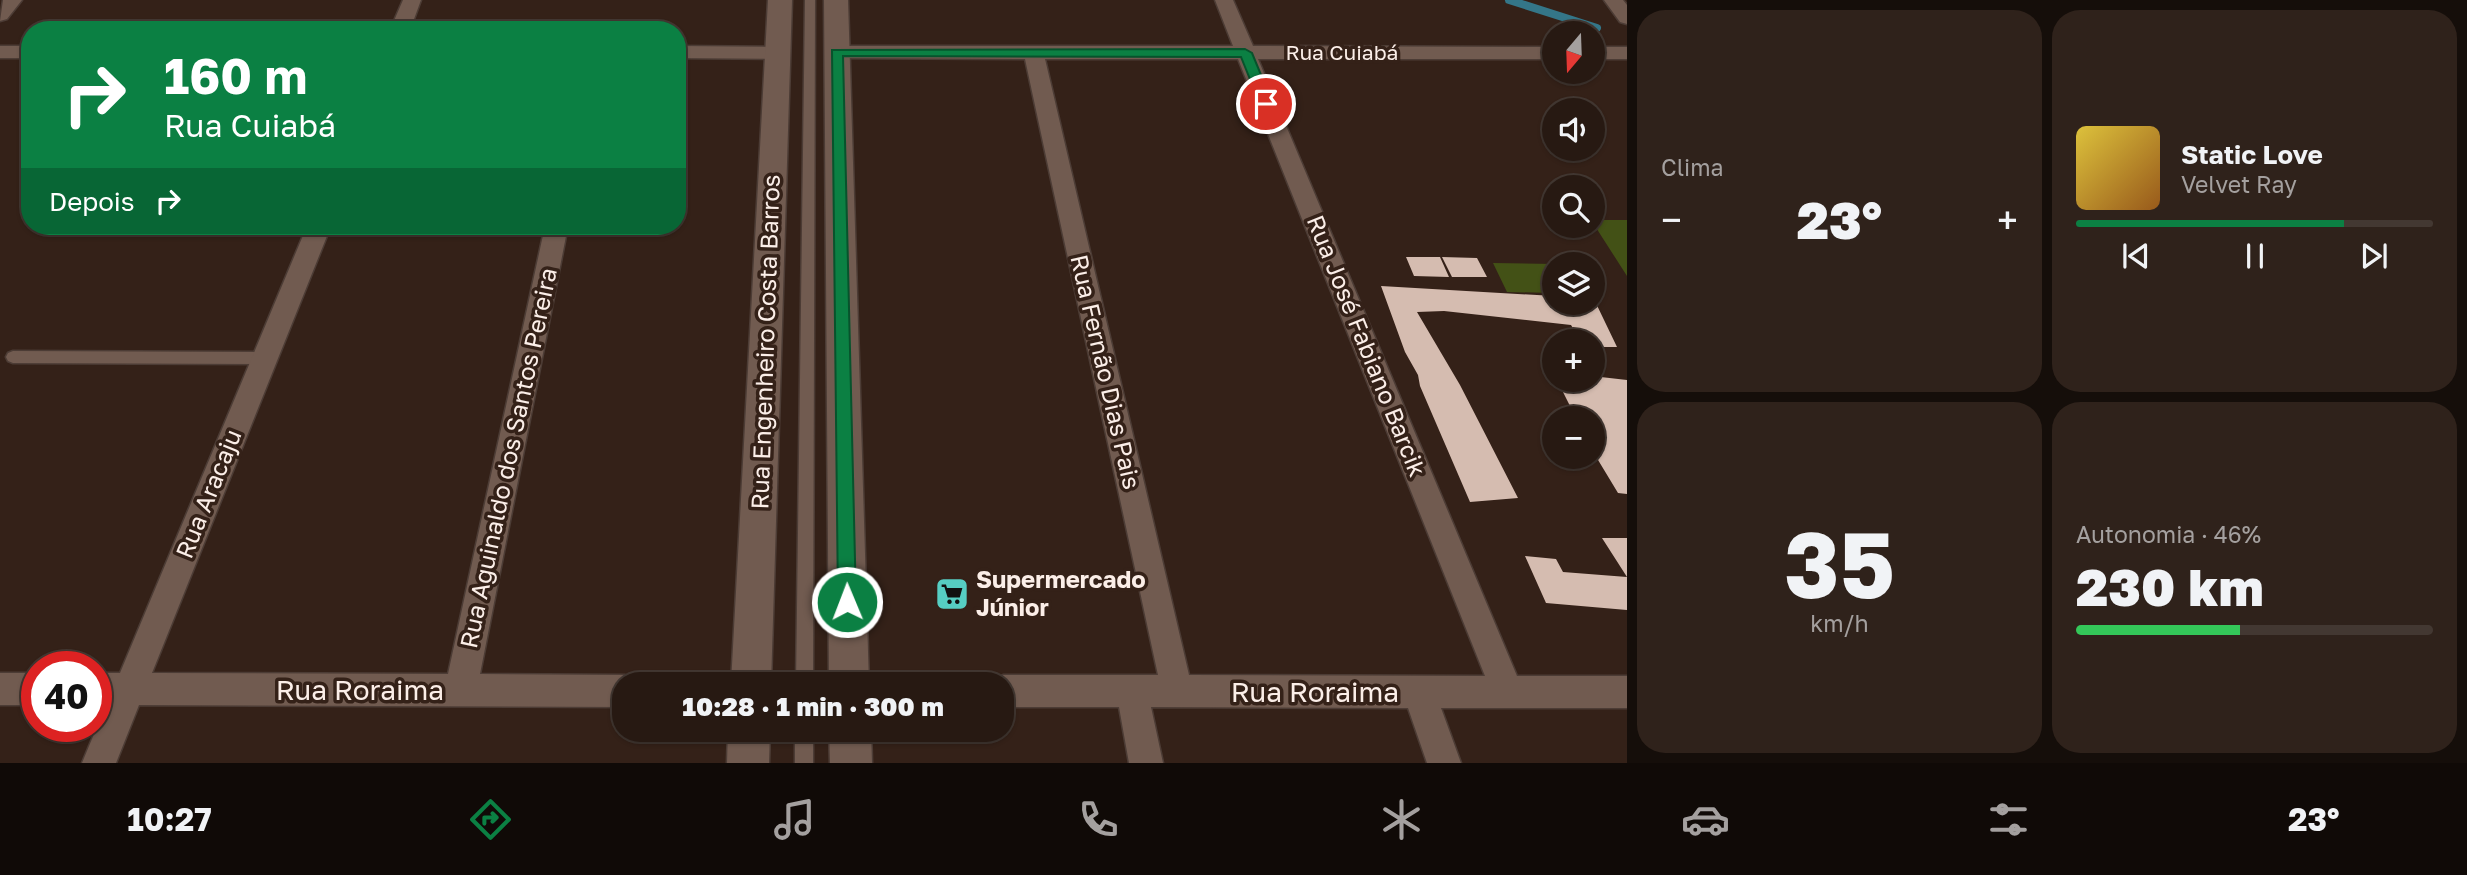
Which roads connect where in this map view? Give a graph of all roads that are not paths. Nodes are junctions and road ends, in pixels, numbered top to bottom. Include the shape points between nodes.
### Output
1 (13, 0) edge
2 (412, 0) edge
3 (780, 0) edge
4 (810, 0) edge
5 (836, 0) edge
6 (1224, 0) edge
7 (1613, 0) edge
8 (0, 15) edge
9 (1627, 18) edge
10 (404, 21) edge
11 (0, 52) edge
12 (21, 52) edge
13 (686, 52) edge
14 (778, 52) junction
15 (837, 52) junction
16 (1034, 53) junction
17 (1245, 53) junction
18 (1542, 53) edge
19 (1605, 53) edge
20 (1627, 53) edge
21 (315, 235) edge
22 (555, 235) edge
23 (13, 357) dead end
24 (264, 358) junction
25 (752, 672) edge
26 (804, 672) edge
27 (849, 672) edge
28 (0, 689) edge
29 (21, 689) edge
30 (112, 689) edge
31 (129, 689) junction
32 (461, 690) junction
33 (612, 691) edge
34 (1014, 691) edge
35 (1132, 691) junction
36 (1177, 691) junction
37 (1419, 692) junction
38 (1508, 692) junction
39 (1627, 692) edge
40 (749, 742) edge
41 (804, 742) edge
42 (850, 742) edge
43 (99, 763) edge
44 (748, 763) edge
45 (804, 763) edge
46 (850, 763) edge
47 (1146, 763) edge
48 (1444, 763) edge

1 - 8 street
2 - 10 street
3 - 14 street, Rua Engenheiro Costa Barros
4 - 26 lane
5 - 15 street
6 - 17 street, Rua José Fabiano Barcik
7 - 9 street
11 - 12 street
13 - 14 street
14 - 25 street, Rua Engenheiro Costa Barros
15 - 16 street, Rua Cuiabá
15 - 27 street
16 - 17 street, Rua Cuiabá
16 - 36 street, Rua Fernão Dias Pais
17 - 18 street, Rua Cuiabá
17 - 38 street, Rua José Fabiano Barcik
19 - 20 street
21 - 24 street, Rua Aracaju
22 - 32 street, Rua Aguinaldo dos Santos Pereira
23 - 24 lane
24 - 31 street, Rua Aracaju
28 - 29 street
30 - 31 street, Rua Roraima
31 - 32 street, Rua Roraima
31 - 43 street, Rua Aracaju
32 - 33 street, Rua Roraima
34 - 35 street, Rua Roraima
35 - 36 street, Rua Roraima
35 - 47 street
36 - 37 street, Rua Roraima
37 - 38 street, Rua Roraima
37 - 48 street
38 - 39 street, Rua Roraima
40 - 44 street
41 - 45 lane
42 - 46 street

